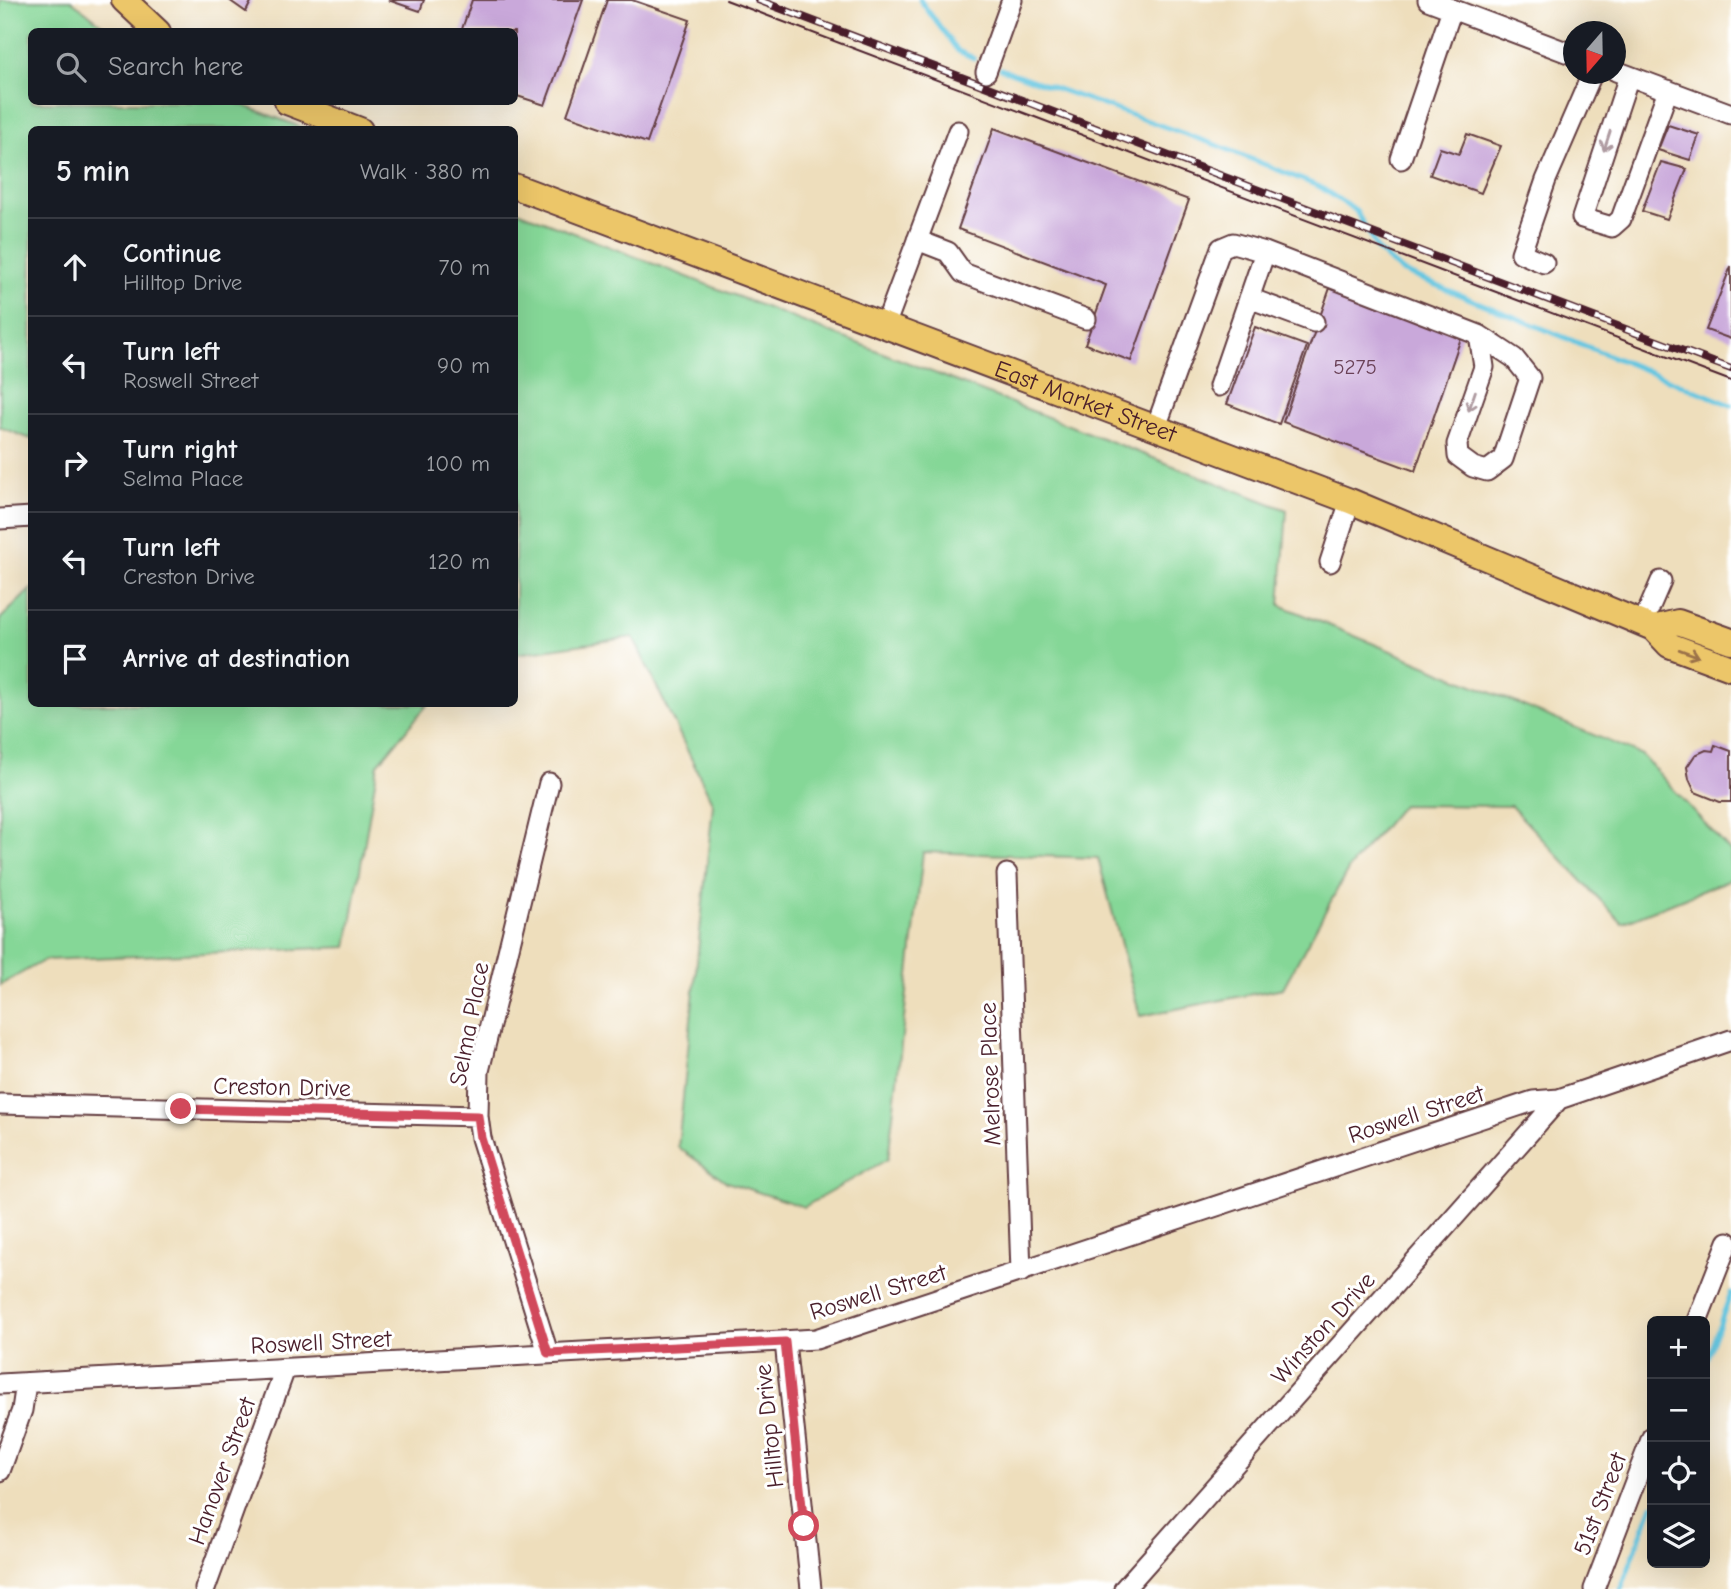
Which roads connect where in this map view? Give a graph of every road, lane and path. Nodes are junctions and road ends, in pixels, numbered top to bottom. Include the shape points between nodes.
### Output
1 (124, 0) edge
2 (1012, 0) edge
3 (1448, 5) edge
4 (154, 28) edge
5 (1563, 51) edge
6 (986, 72) dead end
7 (1626, 75) edge
8 (1588, 84) edge
9 (1619, 84) edge
10 (1668, 90) junction
11 (294, 105) edge
12 (1731, 114) edge
13 (349, 126) edge
14 (958, 131) dead end
15 (1401, 159) dead end
16 (518, 188) edge
17 (917, 240) junction
18 (1265, 251) junction
19 (1544, 262) dead end
20 (1249, 298) junction
21 (1086, 318) dead end
22 (1314, 322) dead end
23 (886, 326) junction
24 (1479, 335) junction
25 (1219, 386) dead end
26 (1156, 427) junction
27 (1350, 501) junction
28 (28, 517) edge
29 (0, 519) edge
30 (1330, 562) dead end
31 (1661, 581) dead end
32 (1648, 626) junction
33 (1731, 641) edge
34 (1731, 668) edge
35 (549, 783) dead end
36 (1007, 874) dead end
37 (1731, 1040) edge
38 (1559, 1099) junction
39 (0, 1104) edge
40 (478, 1116) junction
41 (1728, 1242) dead end
42 (1021, 1272) junction
43 (1699, 1316) edge
44 (785, 1342) junction
45 (548, 1353) junction
46 (285, 1369) junction
47 (26, 1383) junction
48 (0, 1384) edge
49 (1650, 1442) edge
50 (0, 1471) edge
51 (205, 1589) edge
52 (811, 1589) edge
53 (1124, 1589) edge
54 (1594, 1589) edge

1 - 4 main road
2 - 6 street
3 - 5 street
3 - 15 street
7 - 10 street
8 - 19 street via 1546,180 1521,253
9 -> 10 street via 1582,218 1612,227 1620,219
10 - 12 street
11 - 13 main road
14 - 17 street
16 - 23 main road, East Market Street
17 - 21 street via 948,253 963,273
17 - 23 street
18 - 20 street
18 - 24 street
18 - 26 street via 1233,243 1221,248
20 - 22 street
20 - 25 street
23 - 26 main road, East Market Street
24 -> 24 street via 1484,367 1457,444 1458,456 1487,471 1503,459 1530,378 1514,358
26 - 27 main road, East Market Street
27 - 30 street
27 - 32 main road, East Market Street
28 - 29 street
31 - 32 street
32 - 33 main road, East Market Street via 1678,622
32 -> 34 main road, East Market Street via 1669,645
35 - 40 street, Selma Place via 479,1070
36 - 42 street, Melrose Place
37 - 38 street, Roswell Street
38 - 42 street, Roswell Street via 1533,1101
38 - 53 street, Winston Drive
39 - 40 street, Creston Drive
40 - 45 street, Selma Place
41 - 43 street
42 - 44 street, Roswell Street via 816,1339
44 - 45 street, Roswell Street
44 - 52 street, Hilltop Drive
45 - 46 street, Roswell Street
46 - 47 street, Roswell Street
46 - 51 street, Hanover Street
47 - 48 street, Roswell Street
47 - 50 street via 22,1410
49 - 54 street, 51st Street

